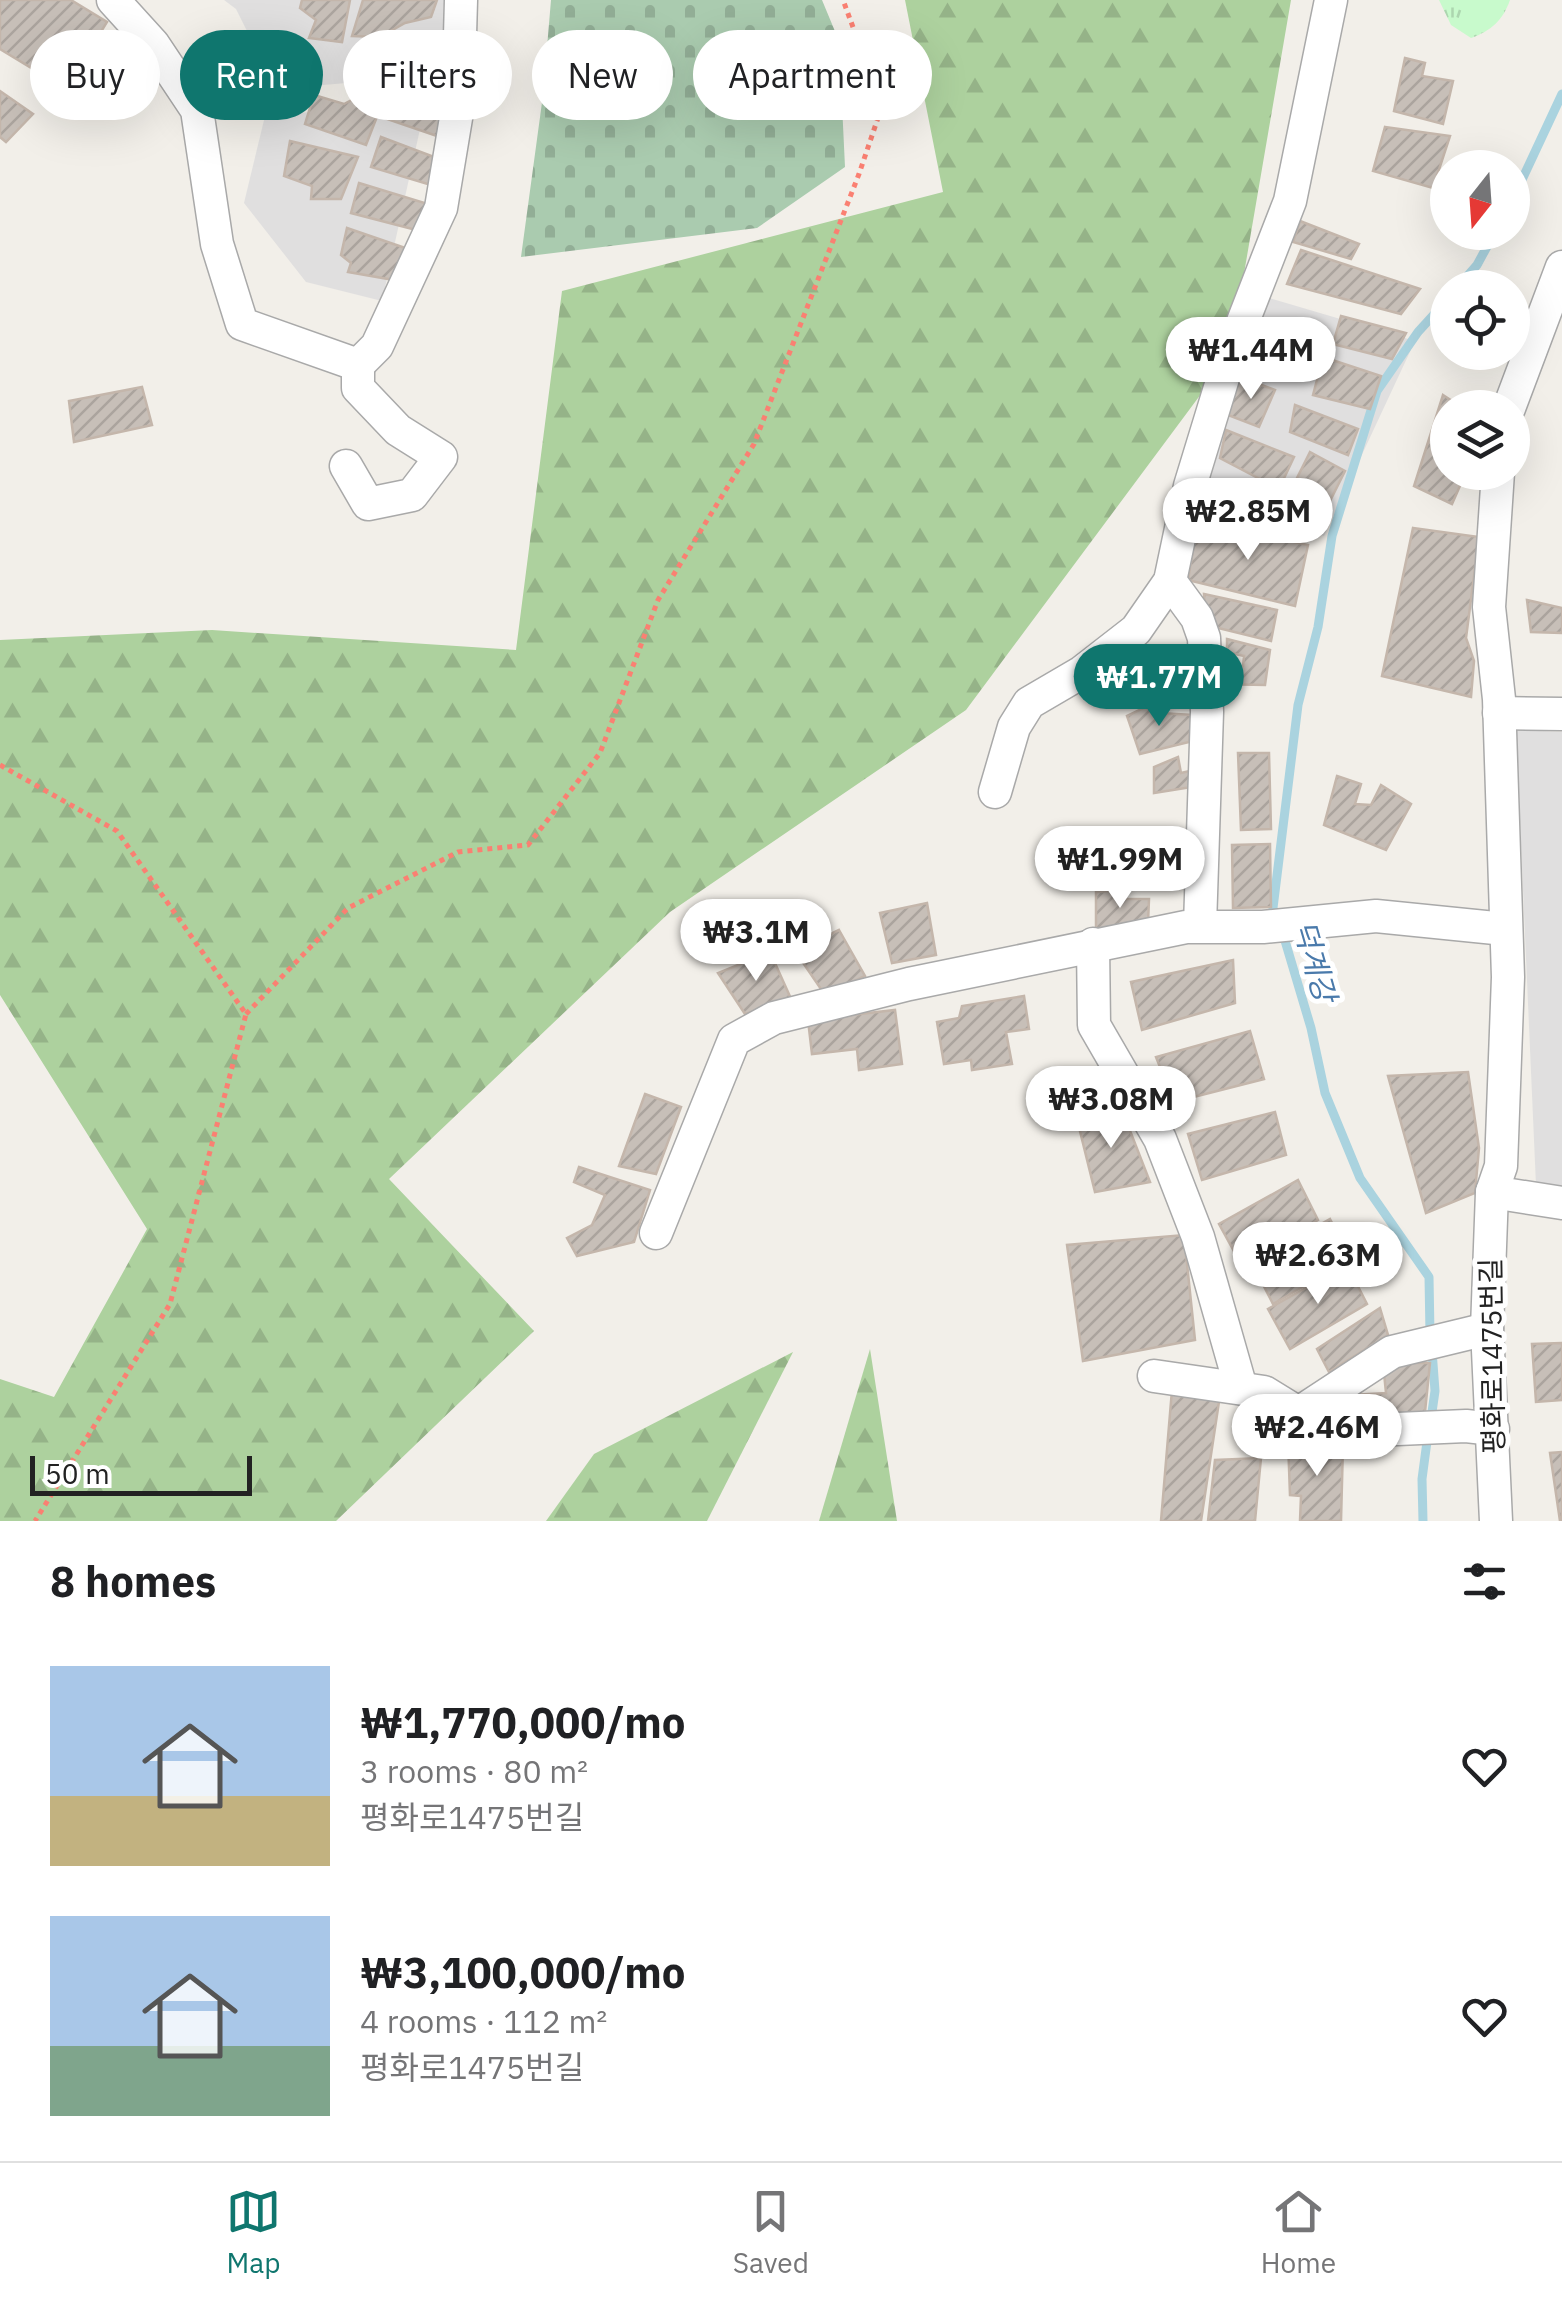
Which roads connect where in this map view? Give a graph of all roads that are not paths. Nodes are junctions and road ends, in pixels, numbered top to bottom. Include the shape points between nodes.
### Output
1 (113, 0) edge
2 (460, 0) edge
3 (1331, 0) edge
4 (1562, 267) edge
5 (358, 366) junction
6 (1516, 390) edge
7 (346, 466) dead end
8 (1497, 490) edge
9 (1170, 581) junction
10 (1499, 713) junction
11 (1562, 714) edge
12 (995, 792) dead end
13 (1200, 926) junction
14 (1506, 929) junction
15 (1093, 944) junction
16 (1492, 1192) junction
17 (1562, 1203) edge
18 (656, 1233) dead end
19 (1475, 1332) junction
20 (1154, 1376) dead end
21 (1241, 1388) junction
22 (1299, 1413) junction
23 (1479, 1428) junction
24 (1496, 1521) edge

1 - 5 street via 154,44 197,110 217,244 242,324
2 - 5 street via 458,106 442,208 377,346
3 - 9 street via 1290,202 1230,355 1190,486
4 - 6 street
5 - 7 street via 358,388 398,430 441,458 412,495 368,504
8 - 10 street, 평화로1475번길 via 1490,608
9 - 12 street via 1136,630 1029,702
9 - 13 street via 1204,638
10 - 11 street
10 - 14 street, 평화로1475번길
13 - 14 street via 1262,928 1376,916
13 - 15 street
14 - 16 street, 평화로1475번길 via 1501,1166
15 - 18 street via 774,1018 734,1040
15 - 21 street via 1094,1024 1160,1139 1198,1237
16 - 17 street
16 - 19 street, 평화로1475번길
19 - 22 street via 1392,1352
19 - 23 street, 평화로1475번길
20 - 21 street
21 - 22 street via 1264,1392
22 - 23 street via 1330,1432
23 - 24 street, 평화로1475번길

